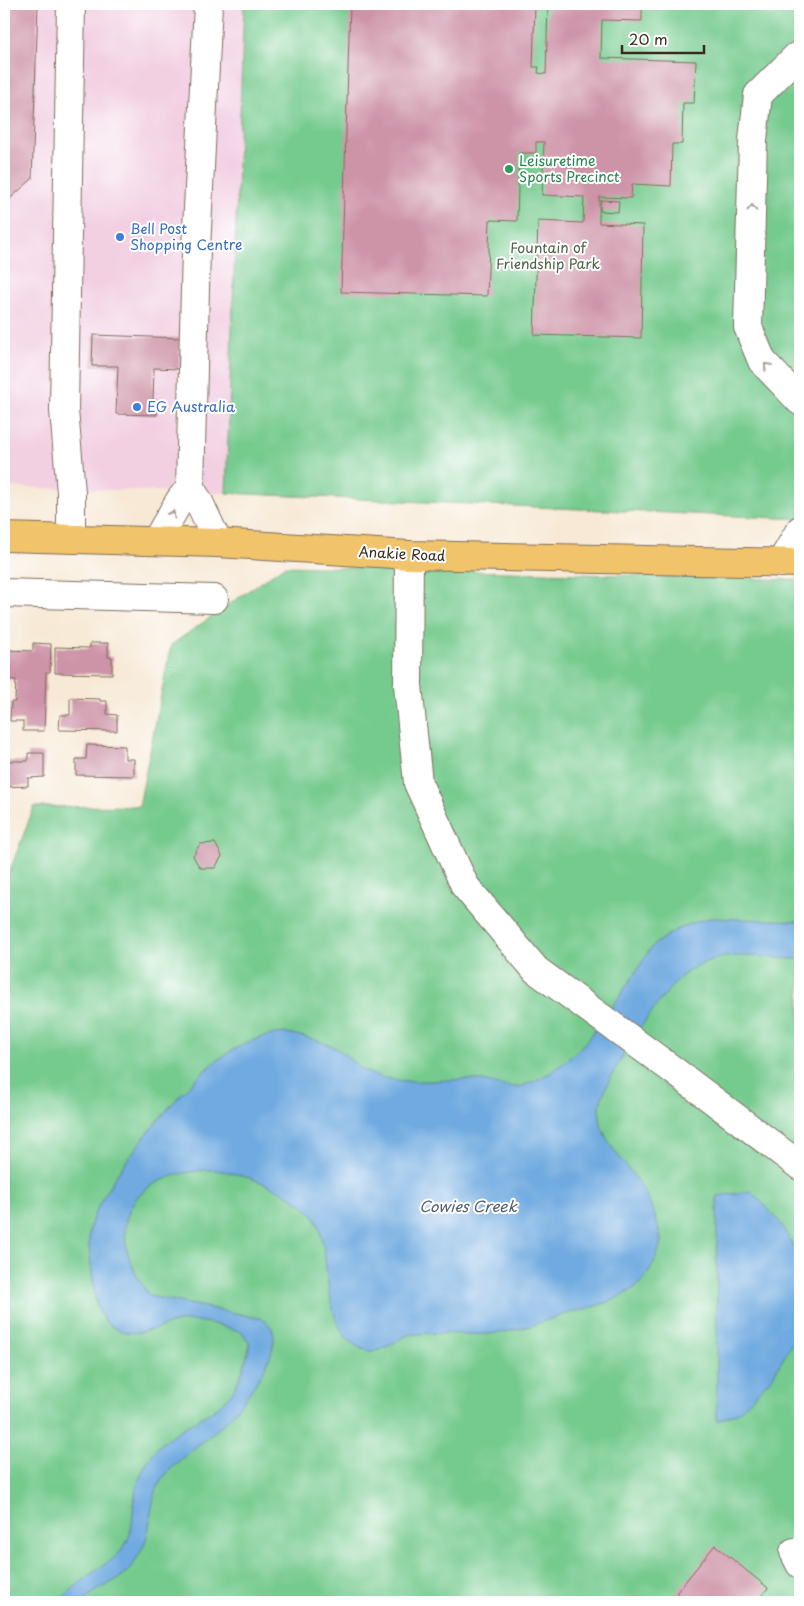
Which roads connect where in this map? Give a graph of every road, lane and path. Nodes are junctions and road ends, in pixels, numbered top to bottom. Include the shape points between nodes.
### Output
1 (71, 4) edge
2 (208, 4) edge
3 (800, 57) edge
4 (800, 401) edge
5 (190, 488) junction
6 (800, 530) edge
7 (4, 536) edge
8 (71, 537) junction
9 (156, 541) junction
10 (218, 543) junction
11 (409, 555) junction
12 (790, 563) edge
13 (4, 593) edge
14 (214, 599) dead end
15 (800, 1166) edge

1 - 8 street via 64,410
2 - 5 street via 196,249
4 -> 3 street via 762,361 748,327 753,140 758,95 796,57
9 -> 5 street
5 - 10 street
6 - 12 street
7 - 8 main road, Anakie Road
8 - 9 main road, Anakie Road
9 - 10 main road, Anakie Road
10 - 11 main road, Anakie Road
11 - 12 main road, Anakie Road
11 - 15 street via 408,685 418,783 466,886 536,970
13 - 14 street

